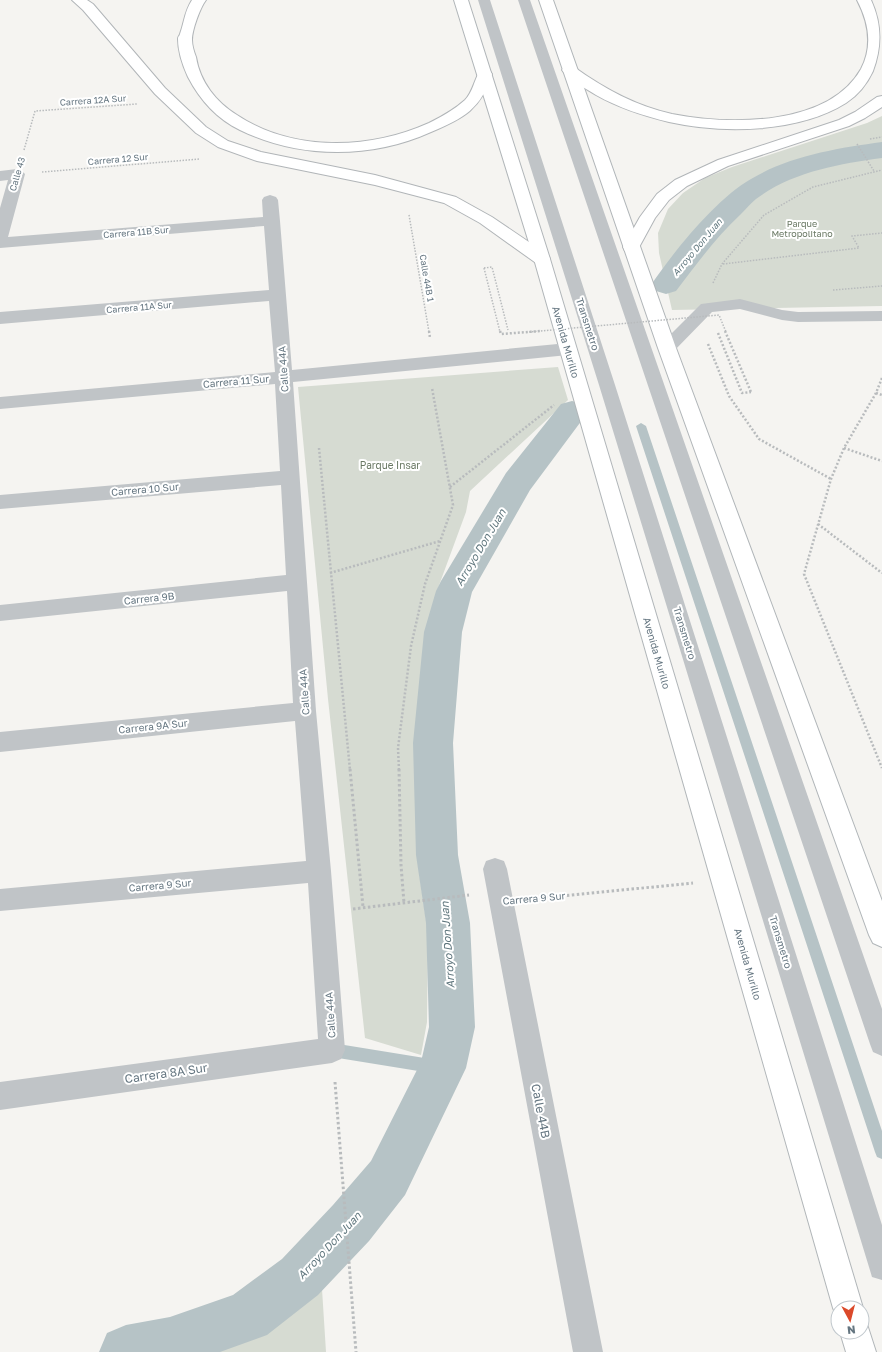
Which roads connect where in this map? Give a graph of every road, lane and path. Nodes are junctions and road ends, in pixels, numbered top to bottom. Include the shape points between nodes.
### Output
1 (79, 0) edge
2 (199, 0) edge
3 (461, 0) edge
4 (864, 0) edge
5 (548, 5) edge
6 (526, 6) edge
7 (486, 7) edge
8 (569, 70) junction
9 (485, 74) junction
10 (882, 100) edge
11 (144, 104) dead end
12 (35, 111) joint
13 (856, 142) dead end
14 (204, 159) dead end
15 (882, 170) edge
16 (874, 171) junction
17 (18, 174) junction
18 (0, 176) edge
19 (270, 200) dead end
20 (408, 213) dead end
21 (272, 221) junction
22 (882, 233) edge
23 (0, 237) edge
24 (0, 243) edge
25 (631, 247) junction
26 (542, 259) junction
27 (722, 264) junction
28 (711, 288) dead end
29 (278, 295) junction
30 (882, 316) edge
31 (0, 318) edge
32 (543, 330) dead end
33 (509, 334) dead end
34 (545, 337) dead end
35 (705, 338) dead end
36 (667, 348) junction
37 (568, 349) junction
38 (435, 362) junction
39 (284, 377) junction
40 (882, 378) edge
41 (431, 385) dead end
42 (579, 386) junction
43 (751, 392) dead end
44 (876, 392) junction
45 (882, 396) edge
46 (0, 403) edge
47 (319, 441) dead end
48 (844, 448) junction
49 (882, 461) edge
50 (290, 477) junction
51 (831, 479) junction
52 (450, 487) junction
53 (0, 502) edge
54 (818, 524) junction
55 (440, 541) junction
56 (331, 572) junction
57 (882, 573) edge
58 (297, 582) junction
59 (0, 613) edge
60 (306, 711) junction
61 (0, 742) edge
62 (882, 768) edge
63 (495, 869) dead end
64 (319, 871) junction
65 (723, 880) junction
66 (488, 898) junction
67 (0, 900) edge
68 (404, 903) junction
69 (363, 907) junction
70 (322, 913) junction
71 (882, 935) edge
72 (882, 1044) edge
73 (332, 1050) junction
74 (0, 1096) edge
75 (882, 1267) edge
76 (846, 1300) edge
77 (857, 1340) edge
78 (356, 1352) edge
79 (588, 1352) edge
80 (860, 1352) edge

1 - 26 main road via 88,7 160,91 201,130 223,144 257,156 375,180 450,200 486,220
2 - 9 main road via 190,18 185,38 188,61 205,95 215,107 234,122 259,134 310,146 350,147 387,142 408,136 463,109 478,92
3 - 9 main road, Avenida Murillo
4 - 8 main road via 875,29 875,51 869,69 846,96 819,111 799,118 760,124 724,124 671,118 609,97
5 - 8 main road
6 - 72 lane
7 - 75 lane, Transmetro via 607,385
8 - 25 main road
9 - 26 main road, Avenida Murillo
10 - 25 main road via 844,123 723,163 681,183 663,197
11 - 12 path, Carrera 12A Sur
12 - 17 path, Calle 43
13 - 16 path
14 - 17 path, Carrera 12 Sur
15 - 16 path
16 - 27 path via 813,186 764,215
17 - 18 street
17 - 23 street, Calle 43
19 - 21 street, Calle 44A
20 - 38 path, Calle 44B 1
21 - 24 street, Carrera 11B Sur
21 - 29 street, Calle 44A
22 - 27 path via 852,236 859,248
25 - 36 main road
26 - 37 main road, Avenida Murillo
27 - 28 path
29 - 31 street, Carrera 11A Sur
29 - 39 street, Calle 44A
30 - 36 lane via 798,317 740,304 707,307
32 - 34 path
33 - 43 path, bridge via 492,267 484,268 501,334 719,315
35 - 51 path via 729,396 759,439
36 - 71 main road
37 - 38 street, Carrera 11 Sur
37 - 42 main road, Avenida Murillo
38 - 39 street, Carrera 11 Sur
39 - 46 street, Carrera 11 Sur
39 - 50 street, Calle 44A
40 - 44 path
41 - 52 path
42 - 52 path
42 - 65 main road, Avenida Murillo
44 - 45 path
44 - 48 path
47 - 56 path
48 - 49 path
48 - 51 path
50 - 53 street, Carrera 10 Sur
50 - 58 street, Calle 44A
51 - 54 path
52 - 55 path via 453,505
54 - 57 path
54 - 62 path via 804,574
55 - 56 path
55 - 68 path via 425,584 411,646 398,748
56 - 58 path
56 - 69 path
58 - 59 street, Carrera 9B
58 - 60 street, Calle 44A
60 - 61 street, Carrera 9A Sur
60 - 64 street, Calle 44A
63 - 66 street, Calle 44B
64 - 67 street, Carrera 9 Sur
64 - 70 street, Calle 44A
65 - 66 path, Carrera 9 Sur
65 - 76 main road, Avenida Murillo
66 - 68 path, Carrera 9 Sur via 418,900
66 - 79 street, Calle 44B
68 - 69 path, Carrera 9 Sur
69 - 70 path, Carrera 9 Sur
70 - 73 street, Calle 44A
73 - 74 street, Carrera 8A Sur
73 - 78 path, Calle 44A
77 - 80 main road

